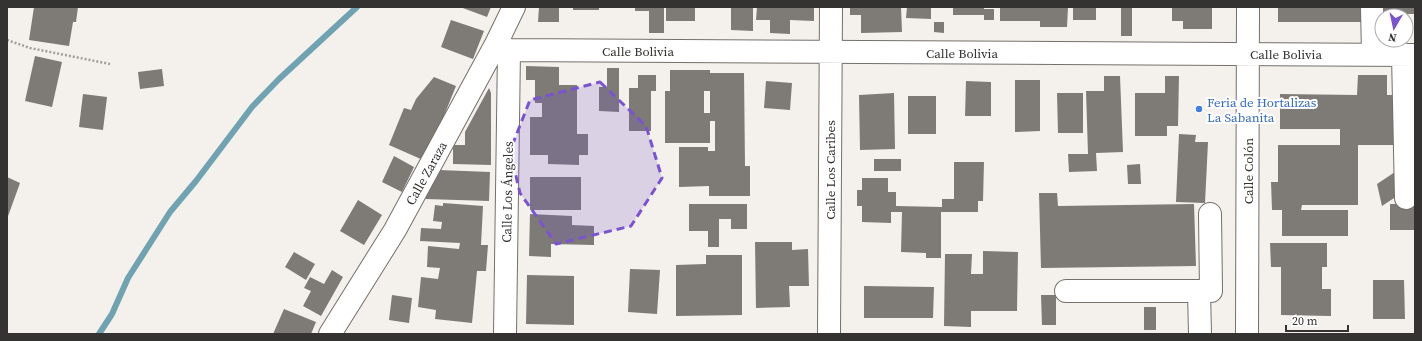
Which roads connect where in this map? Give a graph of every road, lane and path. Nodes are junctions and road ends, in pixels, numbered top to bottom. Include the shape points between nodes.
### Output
1 (514, 7) edge
2 (831, 7) edge
3 (1248, 7) edge
4 (1372, 7) edge
5 (7, 40) edge
6 (503, 47) junction
7 (831, 52) junction
8 (1248, 54) junction
9 (1372, 54) junction
10 (1409, 54) edge
11 (110, 64) dead end
12 (1406, 198) dead end
13 (1210, 214) dead end
14 (1066, 291) dead end
15 (1199, 291) junction
16 (330, 334) edge
17 (505, 334) edge
18 (829, 334) edge
19 (1200, 334) edge
20 (1247, 334) edge

1 - 6 street, Calle Zaraza
2 - 7 street, Calle Los Caribes
3 - 8 street, Calle Colón
4 - 9 street
5 - 11 path via 30,48
6 - 7 street, Calle Bolivia
6 - 16 street, Calle Zaraza
6 - 17 street, Calle Los Ángeles
7 - 8 street, Calle Bolivia
7 - 18 street, Calle Los Caribes
8 - 9 street, Calle Bolivia
8 - 20 street, Calle Colón
9 - 10 street, Calle Bolivia
10 - 12 street
13 - 15 street via 1211,291
14 - 15 street
15 - 19 street

